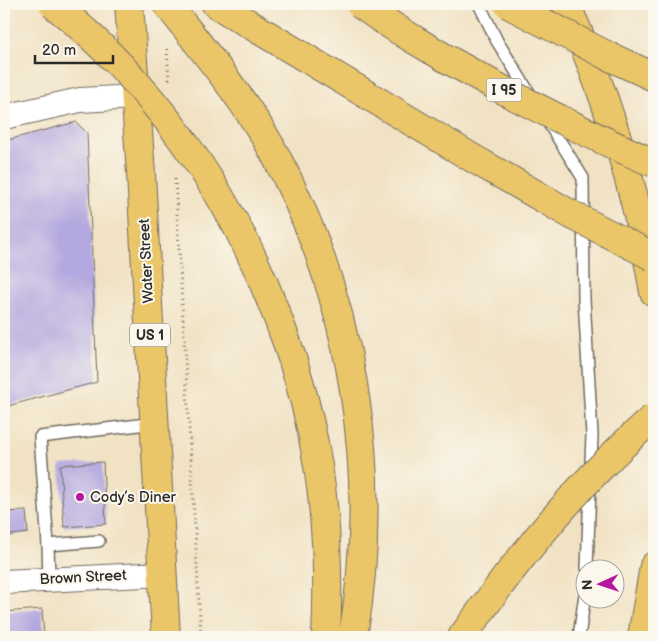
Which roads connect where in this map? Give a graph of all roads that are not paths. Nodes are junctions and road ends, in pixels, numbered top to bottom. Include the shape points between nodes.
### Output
1 (53, 4) edge
2 (129, 4) edge
3 (166, 4) edge
4 (216, 4) edge
5 (360, 4) edge
6 (479, 4) edge
7 (508, 4) edge
8 (566, 4) edge
9 (654, 77) edge
10 (136, 96) junction
11 (4, 117) edge
12 (654, 163) edge
13 (654, 257) edge
14 (654, 292) edge
15 (654, 417) edge
16 (155, 423) junction
17 (99, 540) dead end
18 (48, 544) junction
19 (587, 558) edge
20 (654, 566) edge
21 (163, 574) junction
22 (49, 579) junction
23 (4, 582) edge
24 (583, 608) edge
25 (166, 637) edge
26 (326, 637) edge
27 (353, 637) edge
28 (462, 637) edge
29 (579, 637) edge
30 (642, 637) edge

1 - 26 main road, bridge via 113,58 176,131 258,266 298,374 319,466 328,552
2 - 10 main road, Water Street / US 1
3 - 27 main road via 216,66 270,147 312,236 341,324 359,418 363,466 362,561
4 - 13 main road, bridge via 474,159
5 - 12 main road, I 95, bridge via 450,61 534,106
6 - 19 lane via 497,41 583,178 584,298 592,434
7 - 9 main road, bridge
8 - 14 main road via 619,144 635,199
10 - 11 street via 80,100
10 - 16 main road, Water Street / US 1
15 - 28 main road, bridge via 574,494 512,568
16 - 18 lane via 40,437
16 - 21 main road, Water Street / US 1
17 - 18 lane
18 - 22 lane
20 - 30 main road
21 - 22 street, Brown Street
21 - 25 main road, Water Street / US 1
22 - 23 street, Brown Street
24 - 29 lane

